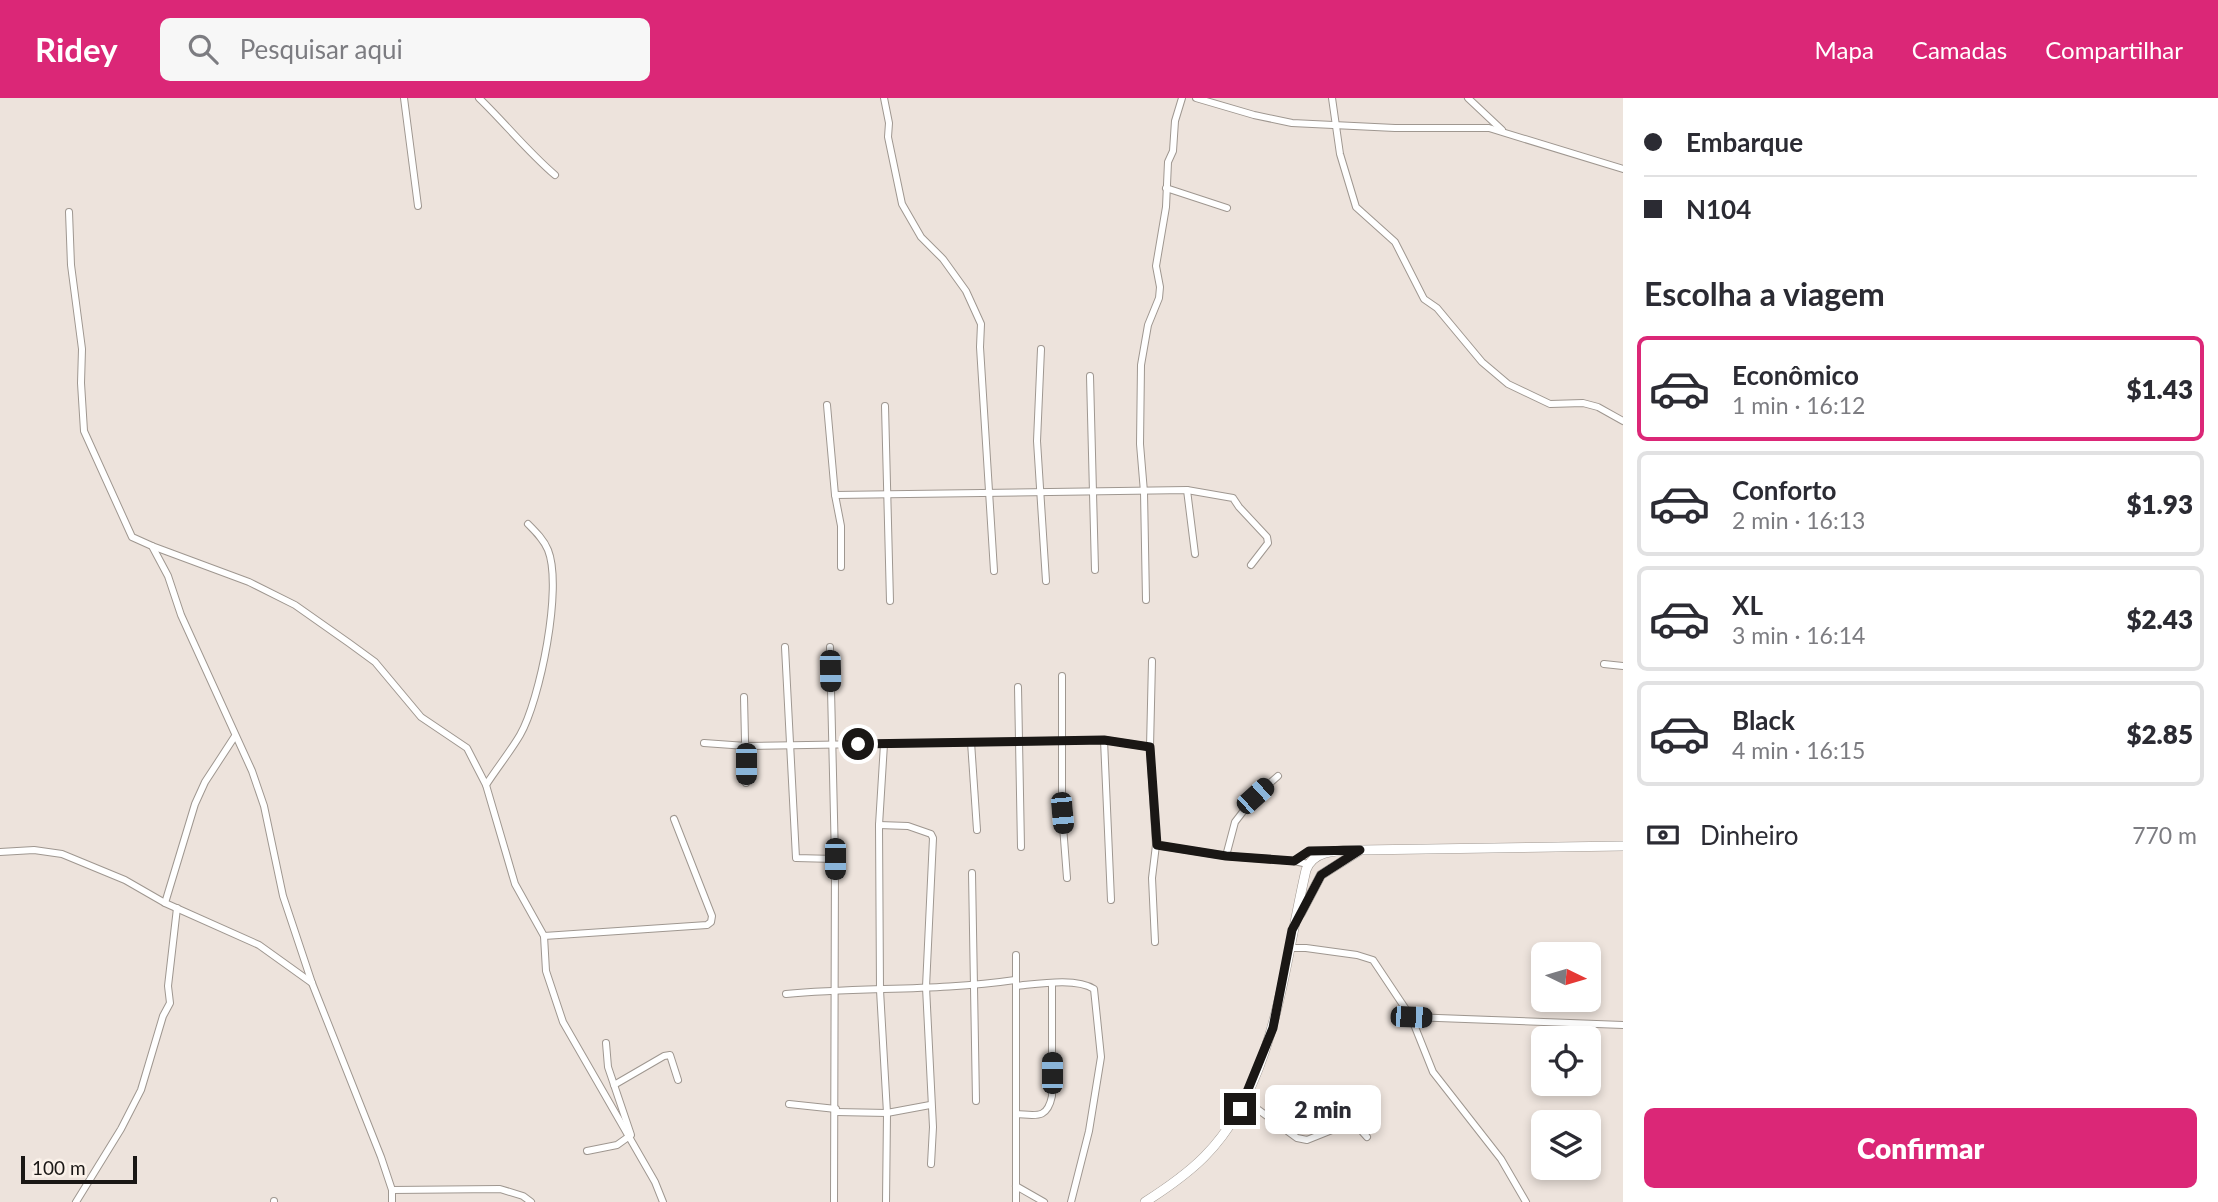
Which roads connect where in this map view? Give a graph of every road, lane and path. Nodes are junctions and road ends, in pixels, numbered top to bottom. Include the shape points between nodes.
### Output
1 (404, 98) edge
2 (479, 98) edge
3 (884, 98) edge
4 (1182, 98) edge
5 (1196, 98) edge
6 (1332, 98) edge
7 (1468, 98) edge
8 (1335, 125) junction
9 (1502, 130) junction
10 (1623, 169) edge
11 (555, 175) dead end
12 (1166, 188) junction
13 (418, 206) dead end
14 (1227, 208) dead end
15 (69, 212) dead end
16 (1041, 349) dead end
17 (1090, 376) dead end
18 (827, 405) dead end
19 (885, 406) dead end
20 (1623, 421) edge
21 (1187, 490) junction
22 (989, 491) junction
23 (1039, 492) junction
24 (1093, 492) junction
25 (1144, 492) junction
26 (888, 494) junction
27 (835, 495) junction
28 (528, 524) dead end
29 (152, 546) junction
30 (1195, 554) dead end
31 (1251, 565) dead end
32 (841, 567) dead end
33 (995, 570) dead end
34 (1095, 570) dead end
35 (1046, 581) dead end
36 (1146, 600) dead end
37 (890, 601) dead end
38 (785, 647) dead end
39 (830, 647) dead end
40 (1152, 661) dead end
41 (1604, 664) dead end
42 (1623, 666) edge
43 (1062, 676) dead end
44 (1018, 687) dead end
45 (744, 697) dead end
46 (235, 736) junction
47 (1104, 740) junction
48 (1019, 741) junction
49 (971, 742) junction
50 (1060, 742) junction
51 (704, 743) dead end
52 (832, 744) junction
53 (884, 744) junction
54 (790, 745) junction
55 (746, 746) junction
56 (1150, 747) junction
57 (1278, 776) dead end
58 (746, 783) dead end
59 (486, 785) junction
60 (674, 819) dead end
61 (879, 825) junction
62 (977, 830) dead end
63 (1157, 845) junction
64 (1623, 846) edge
65 (1021, 847) dead end
66 (1360, 850) junction
67 (0, 852) edge
68 (1329, 852) junction
69 (1226, 856) junction
70 (835, 859) junction
71 (1294, 861) junction
72 (1308, 864) junction
73 (972, 873) dead end
74 (1067, 878) dead end
75 (1111, 900) dead end
76 (164, 903) junction
77 (177, 908) junction
78 (1292, 930) junction
79 (544, 936) junction
80 (1155, 942) dead end
81 (1289, 948) junction
82 (1016, 955) dead end
83 (312, 983) junction
84 (1016, 983) junction
85 (1052, 983) junction
86 (972, 986) junction
87 (926, 987) junction
88 (836, 990) junction
89 (880, 990) junction
90 (786, 995) dead end
91 (1411, 1017) junction
92 (1623, 1025) edge
93 (606, 1043) dead end
94 (678, 1080) dead end
95 (614, 1085) junction
96 (1245, 1100) junction
97 (976, 1101) dead end
98 (789, 1104) dead end
99 (930, 1105) junction
100 (836, 1110) junction
101 (887, 1113) junction
102 (1016, 1114) junction
103 (629, 1138) junction
104 (1367, 1138) dead end
105 (587, 1151) dead end
106 (931, 1164) dead end
107 (1016, 1186) junction
108 (392, 1190) junction
109 (76, 1202) edge
110 (392, 1202) edge
111 (531, 1202) edge
112 (663, 1202) edge
113 (834, 1202) edge
114 (886, 1202) edge
115 (1016, 1202) edge
116 (1044, 1202) edge
117 (1070, 1202) edge
118 (1145, 1202) edge
119 (1526, 1202) edge

1 - 13 street
2 - 11 street
3 - 22 street via 902,204 921,237 966,290 981,324
4 - 12 street
5 - 8 street via 1292,123
6 - 8 street
7 - 9 street
8 - 9 street
8 - 20 street via 1356,207 1395,242 1424,299 1482,362 1508,384 1538,399 1559,405 1583,403
9 - 10 street
12 - 14 street
12 - 25 street via 1156,267 1159,298 1148,324 1141,365
15 - 29 street via 82,349 84,431 132,537
16 - 23 street
17 - 24 street
18 - 27 street
19 - 26 street
21 - 25 street
21 - 30 street
21 - 31 street via 1233,498 1268,537 1269,543
22 - 23 street
22 - 26 street
22 - 33 street
23 - 24 street
23 - 35 street
24 - 25 street
24 - 34 street
25 - 36 street
26 - 27 street
26 - 37 street
27 - 32 street
28 - 59 street via 549,551 552,605 537,696 520,734
29 - 46 street
29 - 59 street via 249,582 295,605 349,643 375,662 422,717 467,748
38 - 54 street
39 - 52 street
40 - 56 street
41 - 42 street
43 - 50 street
44 - 48 street
45 - 55 street
46 - 76 street via 195,804
46 - 83 street via 264,806 283,896
47 - 50 street
47 - 56 street
47 - 75 street
48 - 49 street
48 - 50 street
48 - 65 street
49 - 53 street
49 - 62 street
50 - 74 street
51 - 55 street
52 - 53 street
52 - 54 street
52 - 70 street
53 - 61 street
54 - 55 street
54 - 70 street via 796,858
55 - 58 street
56 - 63 street
57 - 69 street via 1235,822
59 - 79 street via 515,884
60 - 79 street via 711,922
61 - 87 street via 908,826 933,838
61 - 89 street
63 - 69 street
63 - 80 street via 1152,878
64 - 66 street
66 - 68 street
66 - 78 street via 1321,875
67 - 76 street via 62,854 125,880
68 - 71 street via 1309,851
68 - 72 street
69 - 71 street
70 - 88 street
71 - 72 street
72 - 78 street
73 - 86 street
76 - 77 street
77 - 83 street via 258,945
77 - 109 street via 167,986 170,1003 141,1090
78 - 81 street
79 - 103 street via 546,971 563,1022
81 - 91 street via 1373,960
81 - 96 street via 1273,1028
82 - 84 street
83 - 108 street
84 - 85 street
84 - 86 street
84 - 102 street
85 - 102 street via 1049,1108 1036,1115
85 - 117 street via 1087,984 1094,989 1101,1057 1089,1130
86 - 87 street
86 - 97 street
87 - 89 street
87 - 99 street
88 - 89 street
88 - 90 street
88 - 100 street
89 - 101 street
91 - 92 street
91 - 119 street via 1433,1072 1501,1159
93 - 95 street
94 - 95 street via 670,1055
95 - 103 street via 631,1132
96 - 104 street via 1297,1138 1307,1140 1342,1126 1358,1127
96 - 118 street via 1206,1155 1177,1182
98 - 100 street
99 - 101 street
99 - 106 street
100 - 101 street
100 - 113 street
101 - 114 street
102 - 107 street
103 - 105 street
103 - 112 street
107 - 115 street
107 - 116 street
108 - 110 street
108 - 111 street via 500,1189

